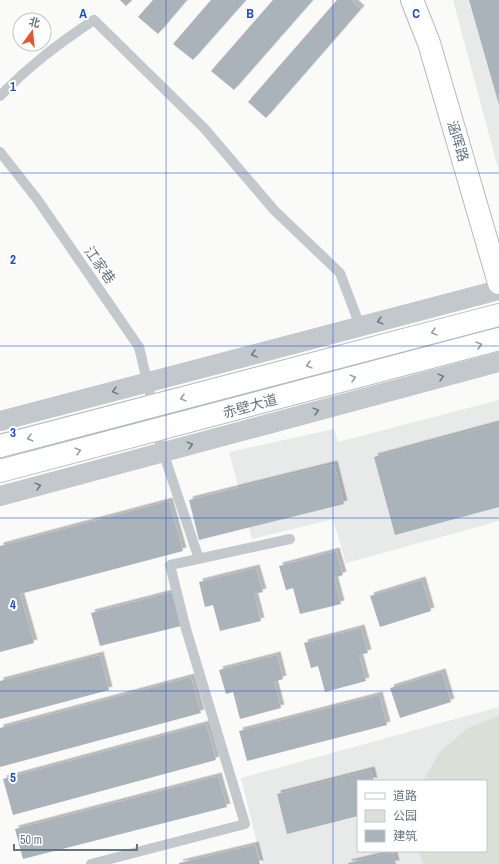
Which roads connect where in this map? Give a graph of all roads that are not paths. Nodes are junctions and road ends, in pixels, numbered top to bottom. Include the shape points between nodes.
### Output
1 (412, 0) edge
2 (0, 96) edge
3 (0, 152) edge
4 (499, 284) edge
5 (499, 290) edge
6 (499, 315) edge
7 (360, 326) junction
8 (499, 339) edge
9 (499, 362) edge
10 (147, 383) junction
11 (153, 406) junction
12 (0, 422) edge
13 (156, 431) junction
14 (0, 446) edge
15 (163, 452) junction
16 (0, 472) edge
17 (0, 496) edge
18 (290, 539) dead end
19 (199, 558) junction
20 (91, 864) edge

1 - 4 main road, 涵晖路 via 429,43
2 - 7 lane via 24,70 94,20 204,128 274,210 340,273
3 - 10 lane, 江家巷 via 37,199 139,347
5 -> 7 street
6 -> 11 main road, 赤壁大道
7 -> 10 street
13 -> 8 main road, 赤壁大道
15 -> 9 street
10 - 11 lane, 江家巷
10 -> 12 street
11 -> 14 main road, 赤壁大道
13 - 15 lane
16 -> 13 main road, 赤壁大道
17 -> 15 street
15 - 19 lane
18 - 19 lane
19 - 20 lane via 170,565 186,629 245,824

